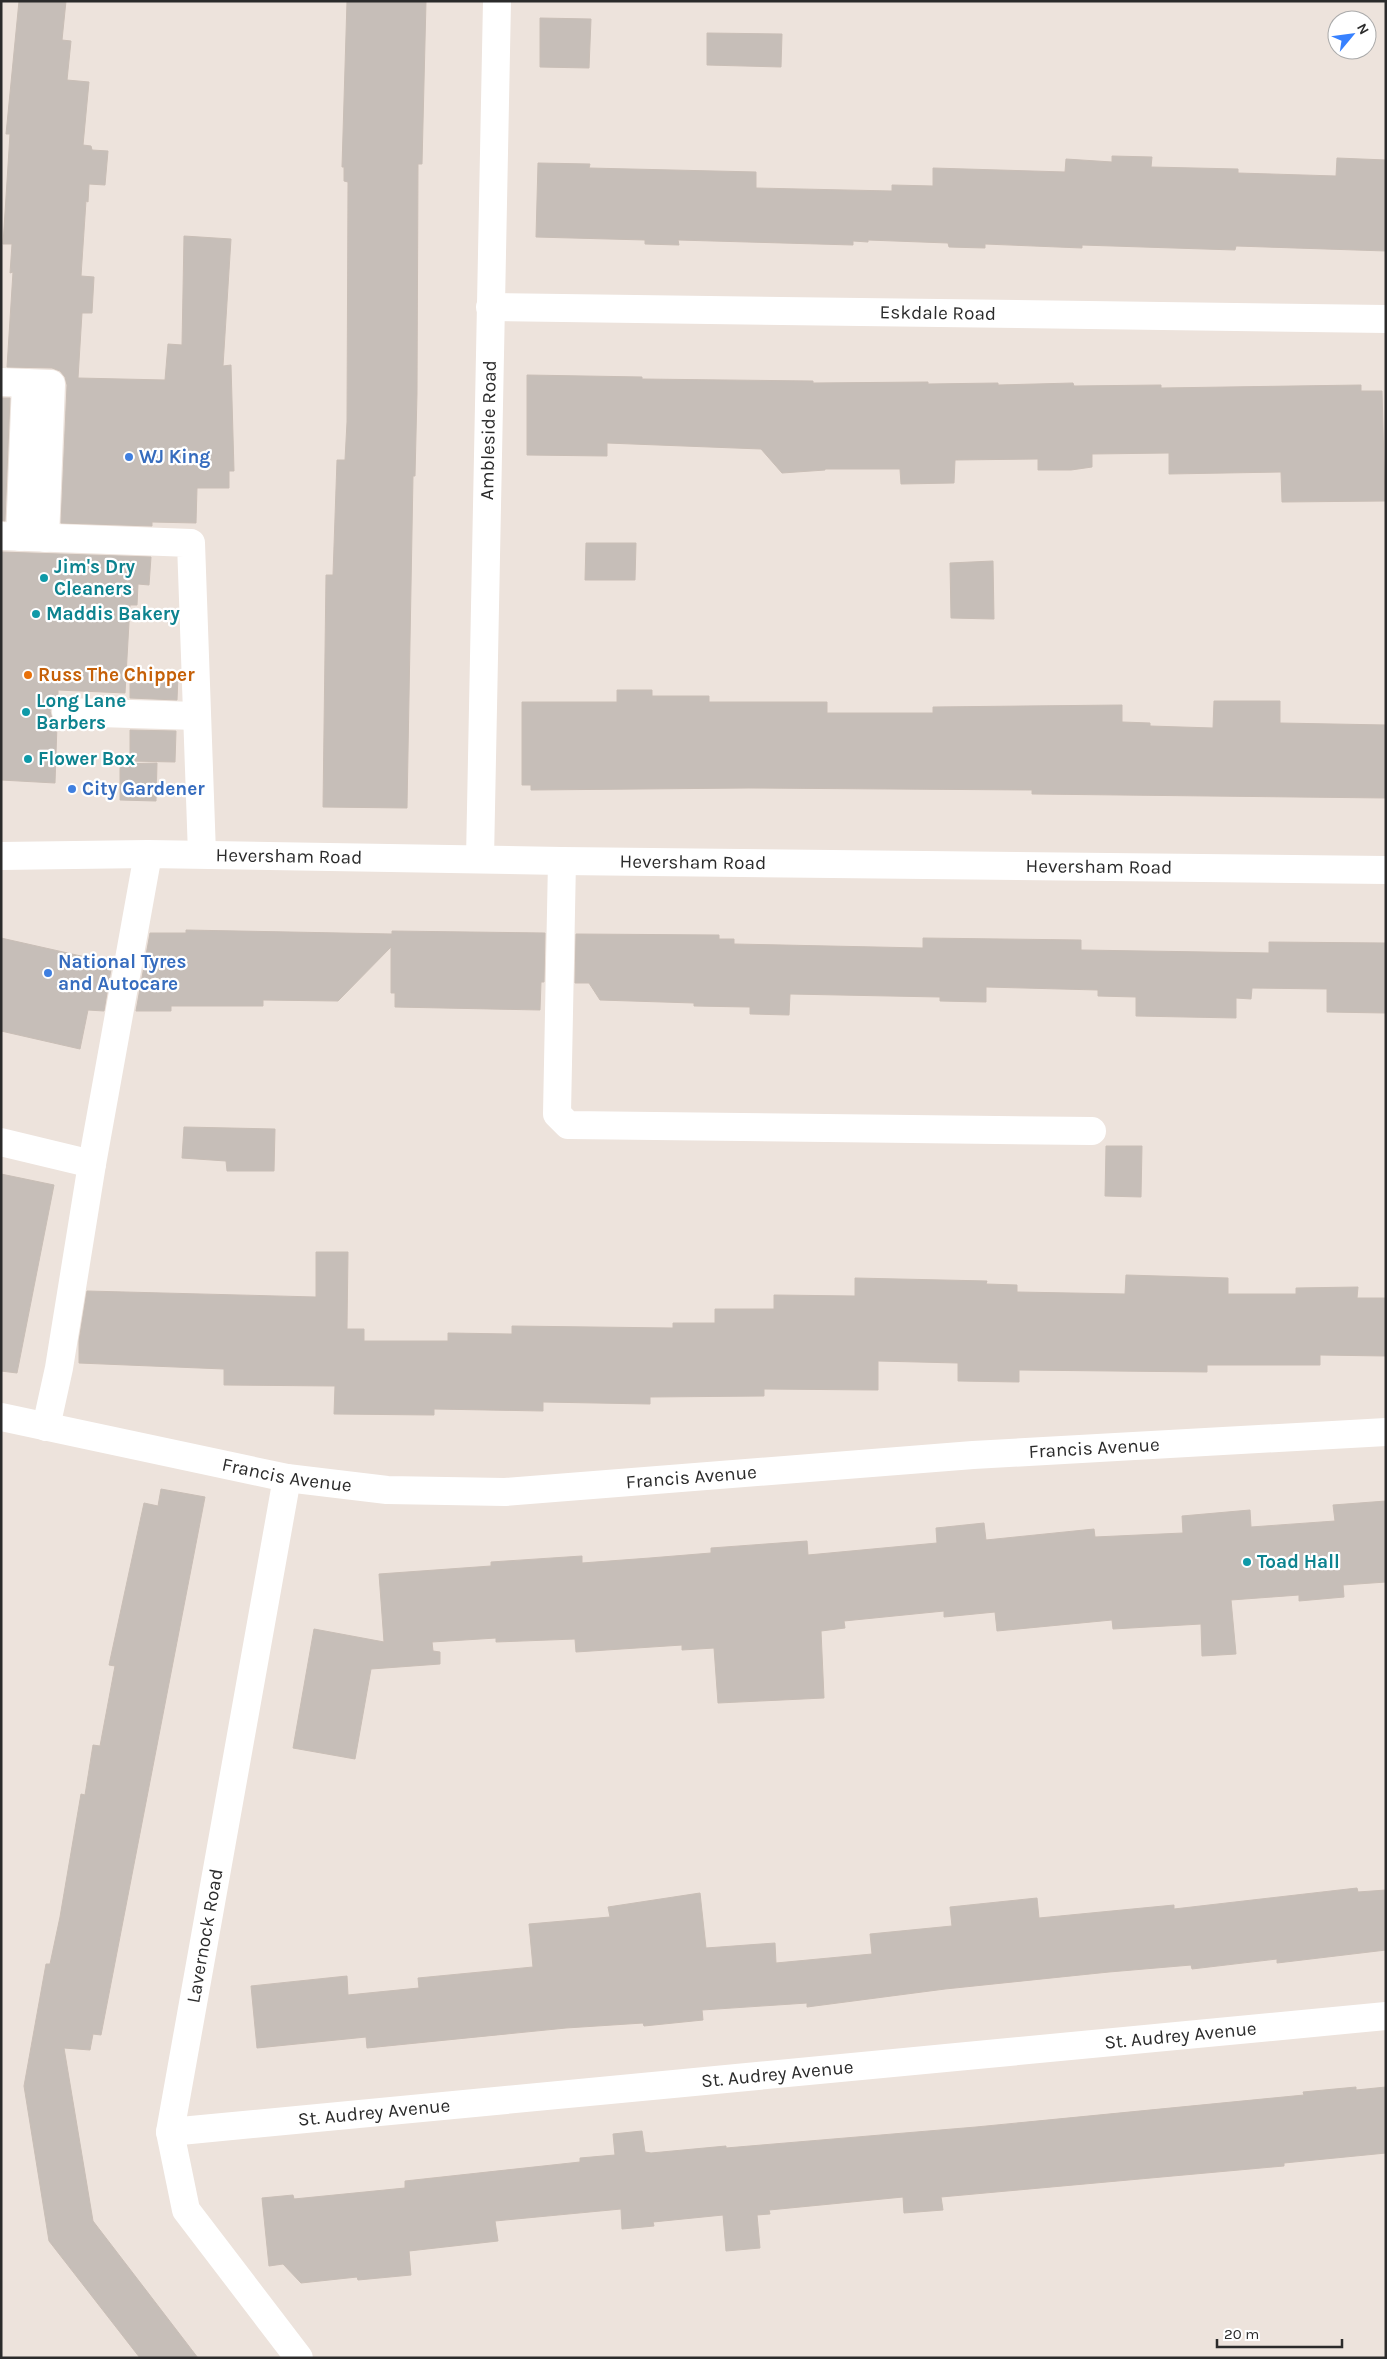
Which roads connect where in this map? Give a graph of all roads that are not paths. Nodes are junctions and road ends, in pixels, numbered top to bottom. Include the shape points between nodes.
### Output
1 (496, 1) edge
2 (490, 307) junction
3 (1386, 319) edge
4 (14, 382) edge
5 (22, 537) edge
6 (66, 712) dead end
7 (197, 716) junction
8 (148, 854) junction
9 (202, 854) junction
10 (1, 856) edge
11 (480, 858) junction
12 (562, 861) junction
13 (1386, 870) edge
14 (1092, 1132) dead end
15 (1, 1142) edge
16 (92, 1164) junction
17 (2, 1424) edge
18 (46, 1427) junction
19 (1386, 1432) edge
20 (287, 1478) junction
21 (1386, 2016) edge
22 (170, 2132) junction
23 (299, 2358) edge

1 - 2 street, Ambleside Road
2 - 3 street, Eskdale Road
2 - 11 street, Ambleside Road
4 - 5 street
5 - 7 street via 191,543
6 - 7 street
7 - 9 street
8 - 9 street, Heversham Road
8 - 10 street, Heversham Road
8 - 16 street
9 - 11 street, Heversham Road
11 - 12 street, Heversham Road
12 - 13 street, Heversham Road
12 - 14 street via 557,1114 568,1125
15 - 16 street
16 - 18 street via 59,1368
17 - 18 street, Francis Avenue
18 - 20 street, Francis Avenue
19 - 20 street, Francis Avenue via 973,1455 505,1492 387,1490
20 - 22 street, Lavernock Road
21 - 22 street, St. Audrey Avenue
22 - 23 street, Lavernock Road via 186,2210

